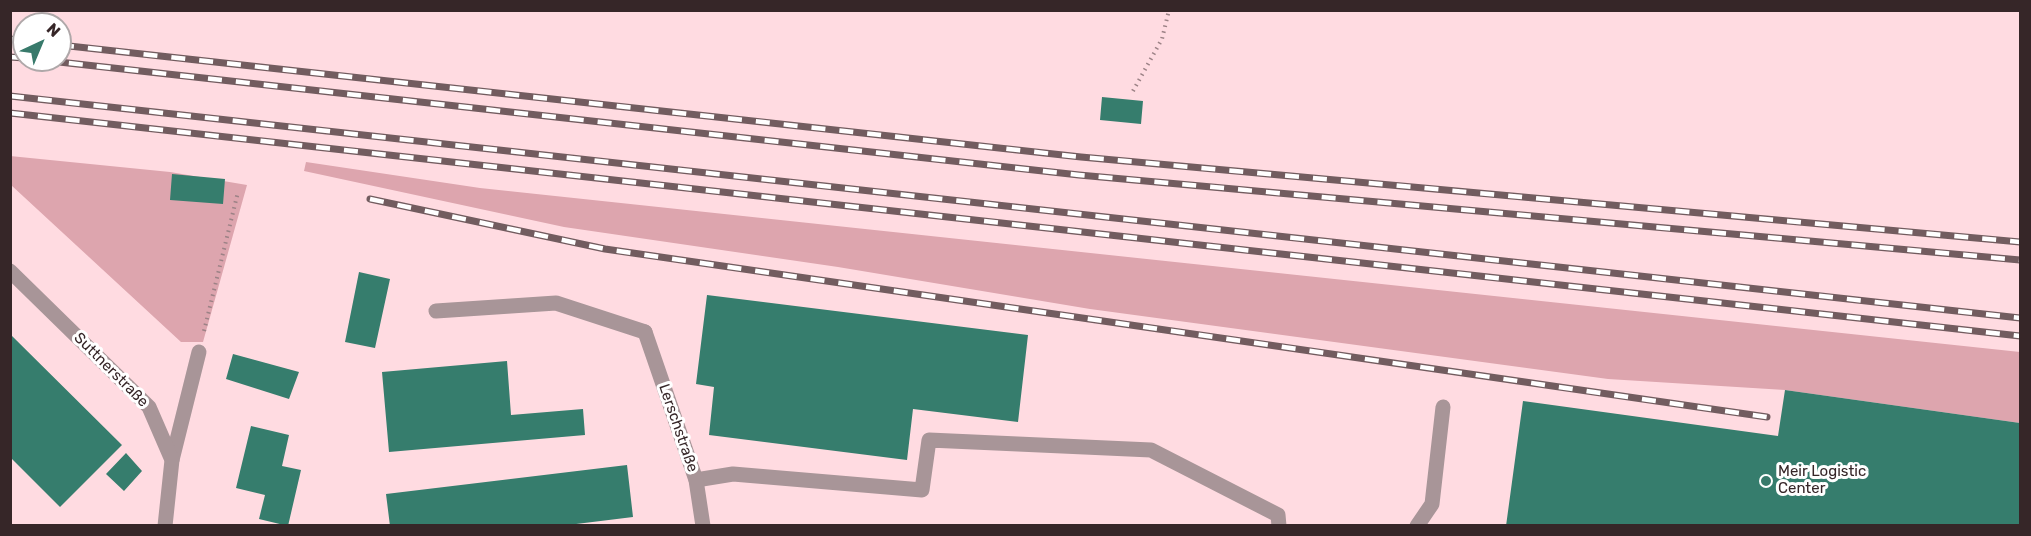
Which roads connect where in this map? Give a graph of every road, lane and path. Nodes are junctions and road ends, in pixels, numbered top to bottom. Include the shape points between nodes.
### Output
1 (1170, 10) edge
2 (1133, 92) dead end
3 (238, 192) dead end
4 (10, 271) edge
5 (436, 311) dead end
6 (199, 352) joint
7 (1443, 407) dead end
8 (172, 460) junction
9 (696, 480) junction
10 (165, 525) edge
11 (703, 525) edge
12 (1279, 525) edge
13 (1417, 525) edge

1 - 2 path via 1162,39
3 - 6 path
4 - 8 street, Suttnerstraße via 149,407
5 - 9 street, Lerschstraße via 556,303 645,332
6 - 8 street
7 - 13 street via 1432,504
8 - 10 street, Suttnerstraße
9 - 11 street, Lerschstraße
9 - 12 street via 733,474 922,490 929,440 1151,450 1278,515

